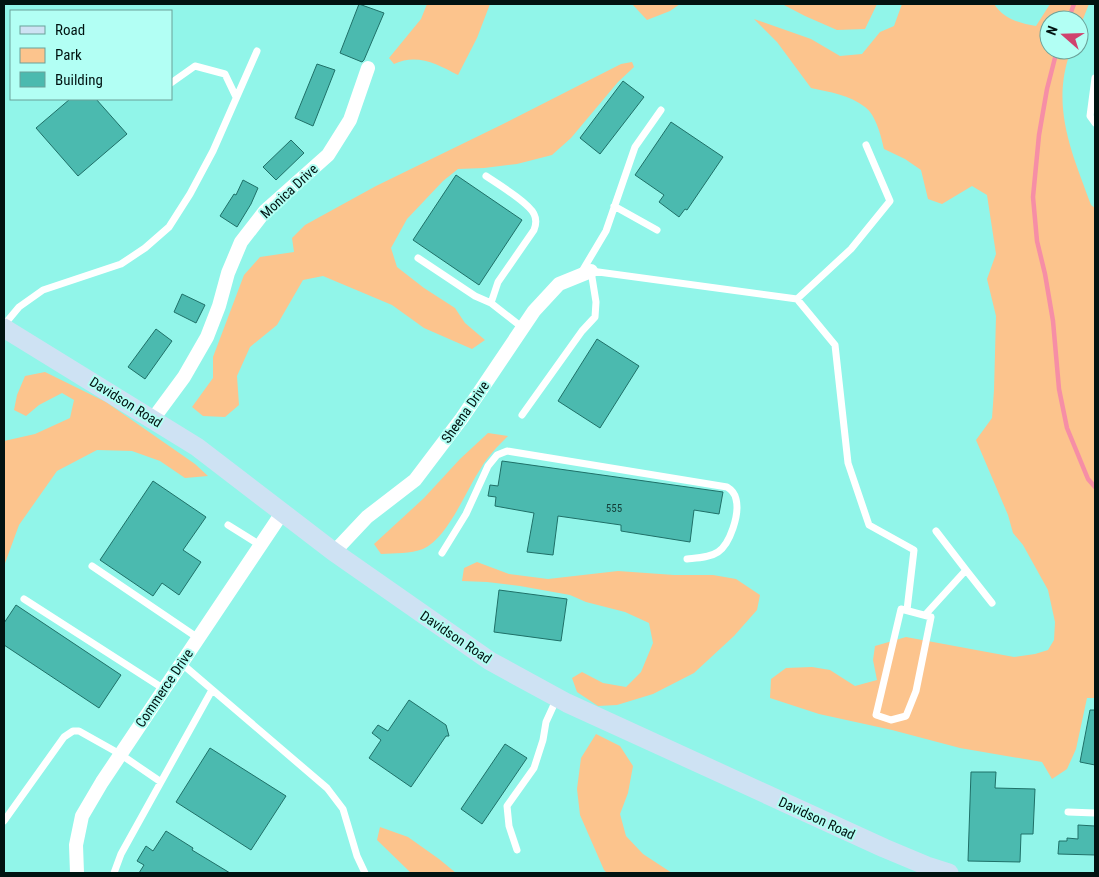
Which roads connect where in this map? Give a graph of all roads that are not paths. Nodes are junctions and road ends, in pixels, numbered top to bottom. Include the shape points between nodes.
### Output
1 (257, 51) dead end
2 (368, 68) dead end
3 (1095, 78) edge
4 (172, 82) edge
5 (236, 97) junction
6 (661, 110) dead end
7 (1095, 123) edge
8 (866, 145) dead end
9 (486, 176) dead end
10 (614, 206) junction
11 (657, 230) dead end
12 (418, 258) dead end
13 (585, 273) junction
14 (797, 300) junction
15 (491, 303) junction
16 (4, 326) edge
17 (522, 328) junction
18 (522, 415) dead end
19 (153, 419) junction
20 (282, 513) junction
21 (228, 525) dead end
22 (936, 531) dead end
23 (260, 545) junction
24 (334, 552) junction
25 (442, 553) dead end
26 (687, 559) dead end
27 (92, 566) dead end
28 (966, 570) junction
29 (24, 599) dead end
30 (992, 603) dead end
31 (907, 610) junction
32 (925, 615) junction
33 (198, 638) junction
34 (181, 663) junction
35 (164, 689) junction
36 (212, 690) junction
37 (557, 698) junction
38 (120, 754) junction
39 (161, 782) junction
40 (1068, 812) dead end
41 (1095, 813) edge
42 (4, 821) edge
43 (517, 850) dead end
44 (77, 873) edge
45 (114, 873) edge
46 (365, 873) edge
47 (949, 873) edge

1 - 5 lane
2 - 19 street, Monica Drive via 350,120 328,155 265,211 241,242 207,337 184,377
3 - 7 lane via 1090,116
4 - 5 lane via 195,66 225,74
5 - 16 lane via 213,151 169,227 121,264 43,290 19,307
6 - 10 lane via 635,147
8 - 14 lane via 890,201 851,249
9 - 15 lane via 513,193 534,213 536,222 534,230 498,282
10 - 11 lane
10 - 13 lane via 606,231
12 - 15 lane
13 - 14 lane
13 - 17 street, Sheena Drive via 559,284
13 - 18 lane via 596,302 595,317
14 - 31 lane via 835,345 848,463 869,525 914,550
15 - 17 lane
16 - 19 street, Davidson Road
17 - 24 street, Sheena Drive via 462,418 415,480 367,517
19 - 20 street, Davidson Road via 197,447
20 - 23 street, Commerce Drive
20 - 24 street, Davidson Road
21 - 23 lane
22 - 28 lane
23 - 33 street, Commerce Drive
24 - 37 street, Davidson Road via 490,661
25 - 26 lane via 466,514 488,466 497,455 507,451 728,487 736,497 737,507 729,539 716,554
27 - 33 lane
28 - 30 lane
28 - 32 lane
29 - 35 lane
31 - 32 lane
31 - 32 lane via 901,609 876,714 891,720 906,716 916,691 931,617
33 - 34 street, Commerce Drive
34 - 35 street, Commerce Drive
34 - 36 lane
35 - 38 street, Commerce Drive
36 - 39 lane
36 - 46 lane via 327,788 343,808
37 - 43 lane via 546,722 534,768 507,806 508,826
37 - 47 street, Davidson Road via 884,848
38 - 39 lane
38 - 42 lane via 79,731 73,731 64,737
38 - 44 street, Commerce Drive via 82,816 76,845
39 - 45 lane
40 - 41 lane

